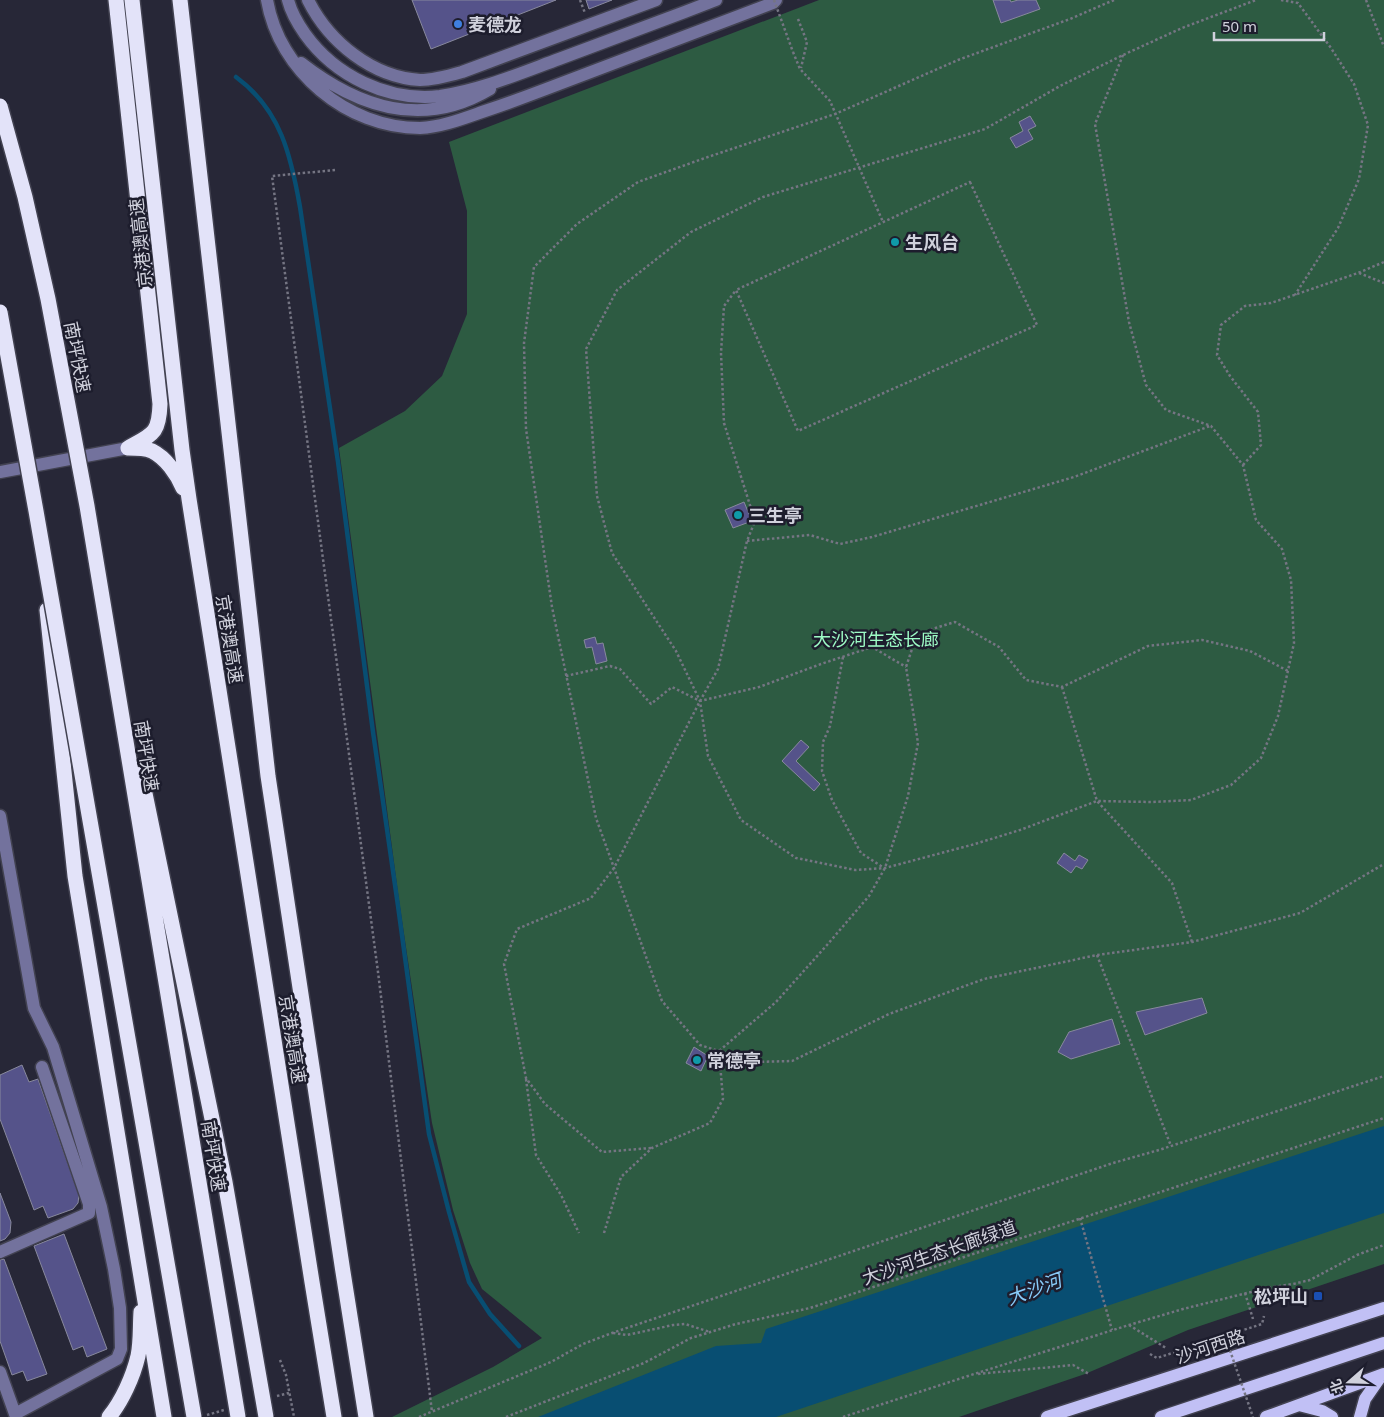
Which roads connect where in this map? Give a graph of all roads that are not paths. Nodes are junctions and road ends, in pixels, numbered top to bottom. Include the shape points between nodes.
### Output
1 (116, 0) edge
2 (132, 0) edge
3 (180, 0) edge
4 (266, 0) edge
5 (288, 0) edge
6 (308, 0) edge
7 (656, 0) edge
8 (716, 0) edge
9 (775, 0) edge
10 (286, 52) junction
11 (509, 78) junction
12 (0, 106) edge
13 (0, 312) edge
14 (128, 448) junction
15 (0, 472) edge
16 (188, 499) junction
17 (87, 506) junction
18 (36, 511) junction
19 (0, 816) edge
20 (42, 1067) dead end
21 (0, 1252) edge
22 (142, 1280) junction
23 (1384, 1308) edge
24 (1384, 1343) edge
25 (0, 1372) edge
26 (1383, 1374) edge
27 (1094, 1402) junction
28 (1299, 1405) junction
29 (109, 1417) edge
30 (164, 1417) edge
31 (194, 1417) edge
32 (238, 1417) edge
33 (266, 1417) edge
34 (334, 1417) edge
35 (366, 1417) edge
36 (1047, 1417) edge
37 (1066, 1417) edge
38 (1161, 1417) edge
39 (1266, 1417) edge
40 (1332, 1417) edge
41 (1360, 1417) edge

1 - 14 highway via 160,404 155,430
2 - 16 highway, 京港澳高速
3 - 35 highway, 京港澳高速 via 268,776
4 - 10 lane
5 - 11 lane via 314,47 331,63 370,86 394,93 438,96
6 - 7 lane via 331,35 350,52 386,72 421,80 440,78 486,64
8 - 11 lane
9 - 10 lane via 518,100 459,120 421,128 400,127 357,114 318,89
10 - 11 lane via 365,101 405,110 441,109 461,103
12 - 17 highway, 南坪快速, bridge via 46,290
13 - 18 highway, bridge
14 - 15 lane
14 - 16 highway via 152,451 163,460 174,471
16 - 34 highway, 京港澳高速
17 - 32 highway, 南坪快速, bridge
17 - 33 highway, bridge via 225,1182
18 - 22 highway, bridge via 75,876
18 - 31 highway, bridge
19 - 25 lane via 34,1008 53,1047 101,1207 120,1308 121,1349 117,1359 15,1414
20 - 21 lane via 89,1213
22 - 29 highway via 138,1355 128,1383
22 - 30 highway
23 - 27 main road, 沙河西路
24 - 38 main road
26 - 28 main road
26 - 41 main road via 1365,1399
27 - 36 main road, 沙河西路
27 - 37 main road
28 - 39 main road
28 - 40 main road via 1322,1410

